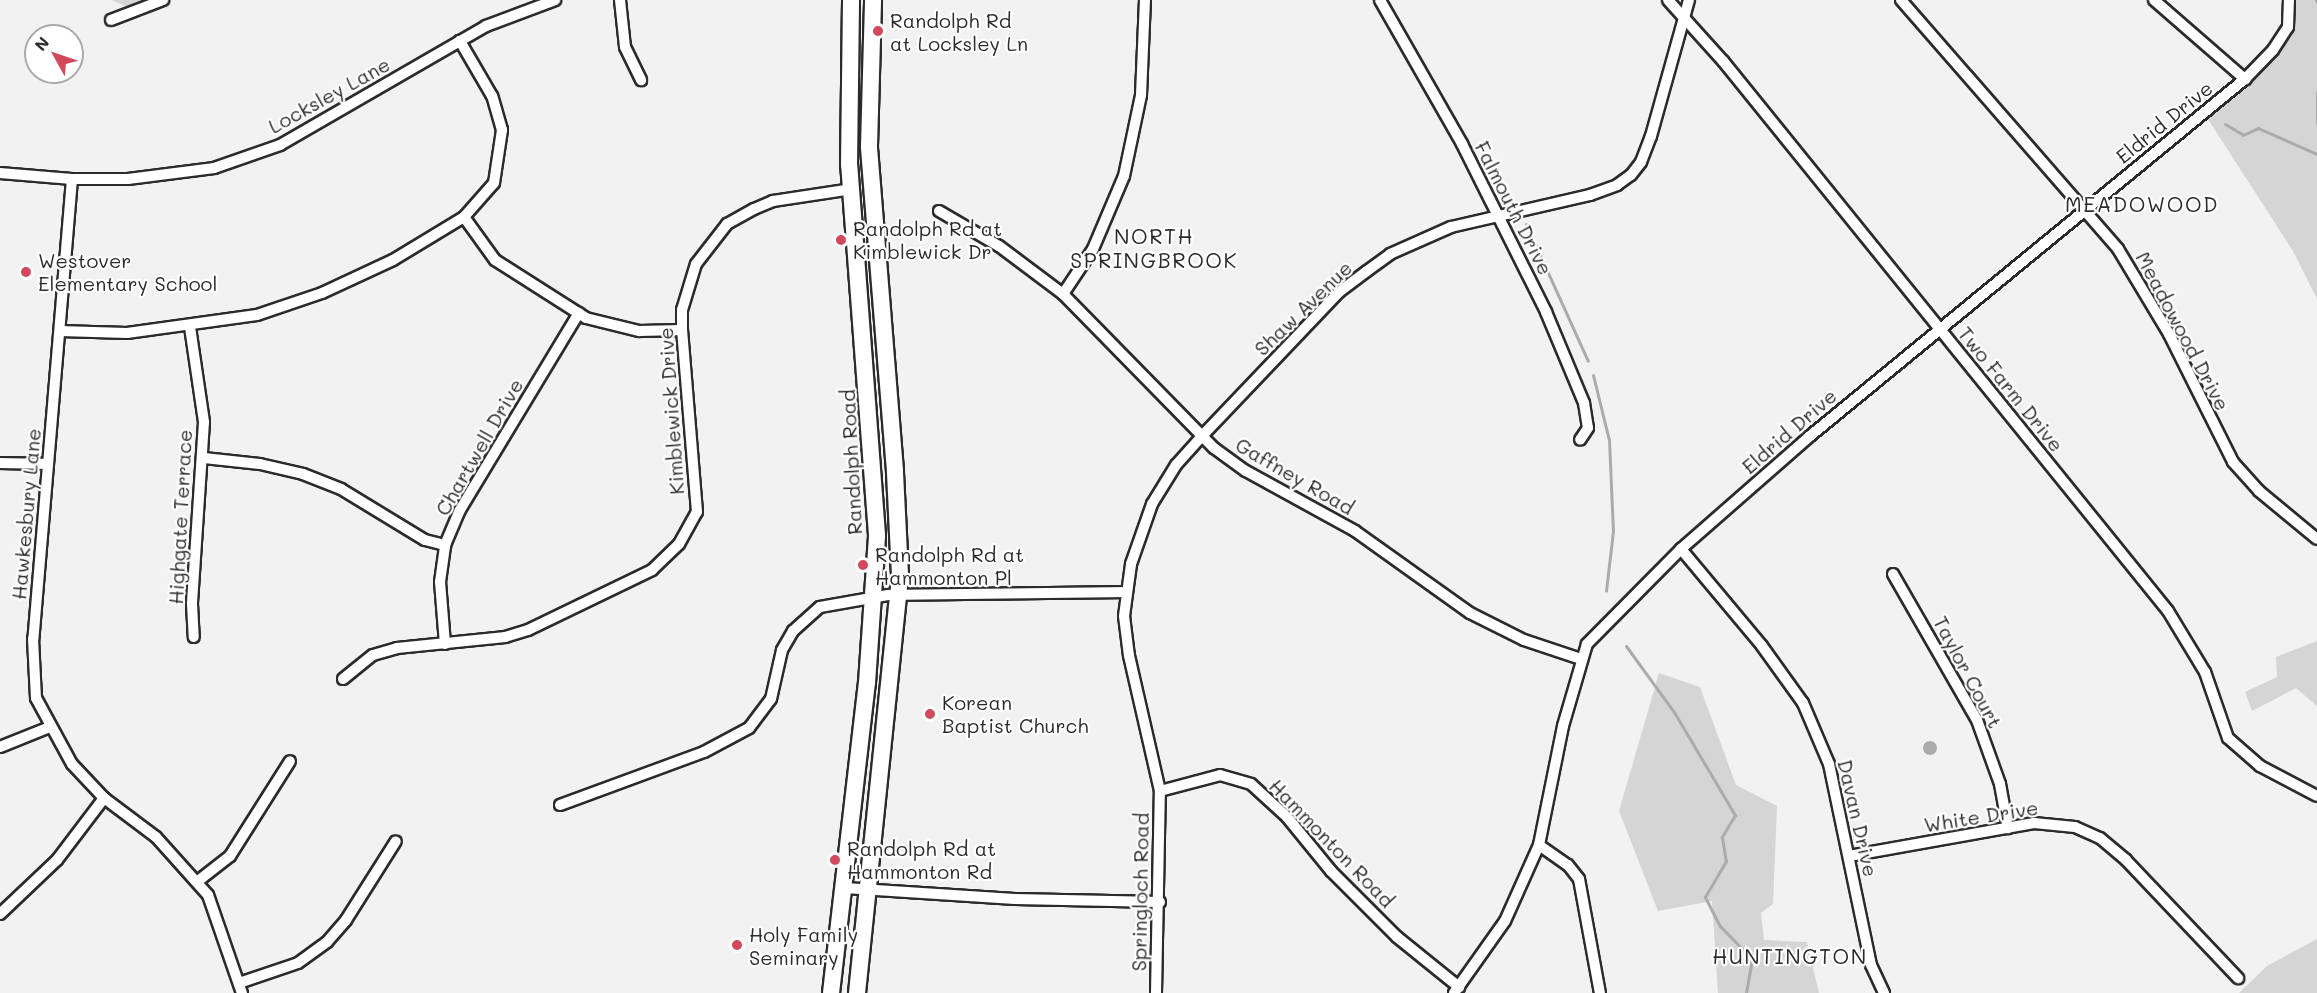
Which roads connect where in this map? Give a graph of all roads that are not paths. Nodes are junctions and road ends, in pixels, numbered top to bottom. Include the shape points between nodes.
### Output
1 (163, 0) edge
2 (555, 0) edge
3 (620, 0) edge
4 (851, 0) edge
5 (873, 0) edge
6 (1145, 0) edge
7 (1380, 0) edge
8 (1668, 0) edge
9 (1689, 0) edge
10 (1901, 0) edge
11 (2289, 0) edge
12 (2157, 1) edge
13 (1684, 16) junction
14 (111, 20) dead end
15 (460, 41) junction
16 (2245, 79) junction
17 (641, 80) dead end
18 (0, 173) edge
19 (72, 179) junction
20 (852, 189) junction
21 (2086, 210) junction
22 (939, 211) dead end
23 (1499, 215) junction
24 (464, 217) junction
25 (1063, 294) junction
26 (579, 313) junction
27 (190, 327) junction
28 (1939, 329) junction
29 (682, 330) junction
30 (60, 331) junction
31 (1202, 436) junction
32 (1580, 440) dead end
33 (204, 458) junction
34 (0, 463) edge
35 (48, 464) junction
36 (2317, 539) edge
37 (444, 545) junction
38 (1681, 549) junction
39 (1893, 574) dead end
40 (1125, 592) junction
41 (897, 595) junction
42 (872, 597) junction
43 (194, 637) dead end
44 (445, 644) junction
45 (1581, 659) junction
46 (343, 680) dead end
47 (50, 727) junction
48 (0, 747) edge
49 (290, 761) dead end
50 (1160, 791) junction
51 (2317, 796) edge
52 (104, 798) junction
53 (560, 806) dead end
54 (2008, 828) junction
55 (396, 841) dead end
56 (1539, 845) junction
57 (1849, 856) junction
58 (198, 881) junction
59 (845, 888) junction
60 (866, 891) junction
61 (1160, 902) junction
62 (0, 914) edge
63 (2238, 978) dead end
64 (241, 988) edge
65 (1457, 990) edge
66 (831, 993) edge
67 (857, 993) edge
68 (1156, 993) edge
69 (1600, 993) edge
70 (1884, 993) edge

1 - 14 street
2 - 15 street, Locksley Lane via 514,13
3 - 17 street via 625,47
4 - 20 main road, Randolph Road
5 - 41 main road via 869,146 896,471
6 - 25 street via 1141,95 1124,176 1093,249
7 - 23 street, Falmouth Drive
8 - 13 street, Two Farm Drive
9 - 13 street, Shaw Avenue
10 - 21 street, Meadowood Drive
11 - 16 street, Eldrid Drive via 2288,27 2273,51
12 - 16 street
13 - 23 street, Shaw Avenue via 1651,136 1631,175 1590,195
13 - 28 street, Two Farm Drive
15 - 19 street, Locksley Lane via 318,126 249,156 178,174
15 - 24 street via 492,96 502,130 494,183
16 - 21 street, Eldrid Drive
18 - 19 street, Locksley Lane
19 - 30 street, Hawkesbury Lane
20 - 29 street, Kimblewick Drive via 773,201 727,224 696,264 682,310
20 - 42 main road, Randolph Road via 876,476 878,535
21 - 28 street, Eldrid Drive
21 - 36 street, Meadowood Drive via 2142,285 2233,462 2266,498
22 - 25 street, Gaffney Road via 999,246
23 - 31 street, Shaw Avenue via 1433,233 1366,270 1339,292
23 - 32 street, Falmouth Drive via 1584,403 1588,428
24 - 26 street via 495,260
24 - 27 street via 393,260 322,293 257,315
25 - 31 street, Gaffney Road
26 - 29 street via 627,329
26 - 37 street, Chartwell Drive via 460,510
27 - 30 street via 128,333
27 - 33 street, Highgate Terrace via 204,422
28 - 38 street, Eldrid Drive
28 - 51 street, Two Farm Drive via 2168,611 2205,672 2228,738 2260,766
29 - 44 street, Kimblewick Drive via 697,512 679,544 652,570 548,622 505,636
30 - 35 street, Hawkesbury Lane
31 - 40 street, Shaw Avenue via 1176,465 1152,504
31 - 45 street, Gaffney Road via 1246,471 1355,531 1470,613 1524,640
33 - 37 street via 260,464 303,474 341,489 425,540
33 - 43 street, Highgate Terrace via 192,604
34 - 35 street
35 - 47 street, Hawkesbury Lane via 33,651 36,698
37 - 44 street, Chartwell Drive via 440,582
38 - 45 street, Eldrid Drive via 1587,644
38 - 57 street, Davan Drive via 1762,646 1803,703 1829,764
39 - 54 street, Taylor Court via 1977,720 2000,784
40 - 41 street
40 - 50 street, Shaw Avenue via 1129,656
41 - 42 street
41 - 60 main road via 891,687
42 - 53 street via 820,607 793,631 782,650 771,699 749,728 704,752
42 - 59 main road, Randolph Road
44 - 46 street, Kimblewick Drive via 397,648 374,655
45 - 56 street, Eldrid Drive
47 - 48 street
47 - 52 street, Hawkesbury Lane via 72,764
49 - 58 street via 230,856
50 - 61 street, Springloch Road
50 - 65 street, Hammonton Road via 1220,775 1251,784 1287,817 1331,871 1397,937
52 - 58 street, Hawkesbury Lane via 156,837
52 - 62 street via 57,860
54 - 57 street, White Drive
54 - 63 street, White Drive via 2056,823 2100,838 2126,860
55 - 64 street via 346,920 327,942 298,963
56 - 65 street, Eldrid Drive via 1505,921
56 - 69 street via 1568,865 1579,879
57 - 70 street, Davan Drive via 1871,965
58 - 64 street, Hawkesbury Lane via 220,921
59 - 60 street
59 - 66 main road, Randolph Road
60 - 61 street
60 - 67 main road
61 - 68 street, Springloch Road

